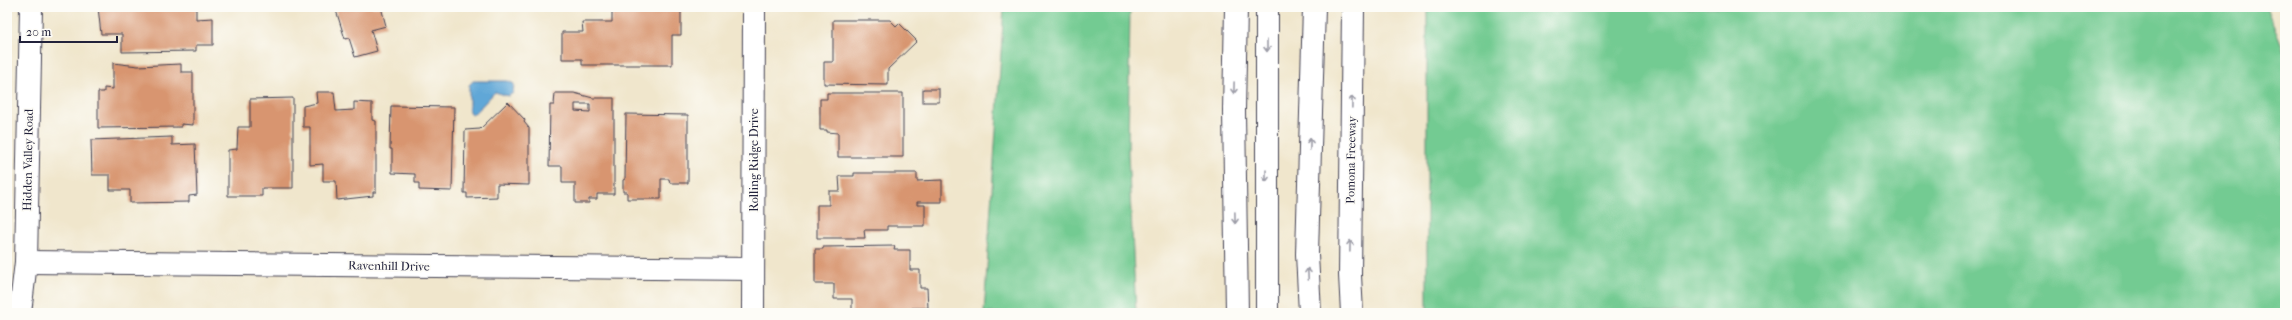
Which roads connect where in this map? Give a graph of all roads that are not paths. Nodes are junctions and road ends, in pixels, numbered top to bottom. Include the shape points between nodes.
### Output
1 (31, 7) edge
2 (754, 7) edge
3 (1236, 7) edge
4 (1267, 7) edge
5 (1314, 7) edge
6 (1353, 7) edge
7 (1360, 7) edge
8 (1352, 69) junction
9 (26, 262) junction
10 (753, 269) junction
11 (20, 313) edge
12 (753, 313) edge
13 (1237, 313) edge
14 (1267, 313) edge
15 (1310, 313) edge
16 (1352, 313) edge

1 - 9 main road, Hidden Valley Road
2 - 10 main road, Rolling Ridge Drive
3 -> 13 main road via 1234,111
4 -> 14 main road
15 -> 5 main road via 1308,254
6 - 8 main road, Pomona Freeway
7 - 8 main road
16 -> 8 main road, Pomona Freeway
9 - 10 main road, Ravenhill Drive
9 - 11 main road, Hidden Valley Road
10 - 12 main road, Rolling Ridge Drive

